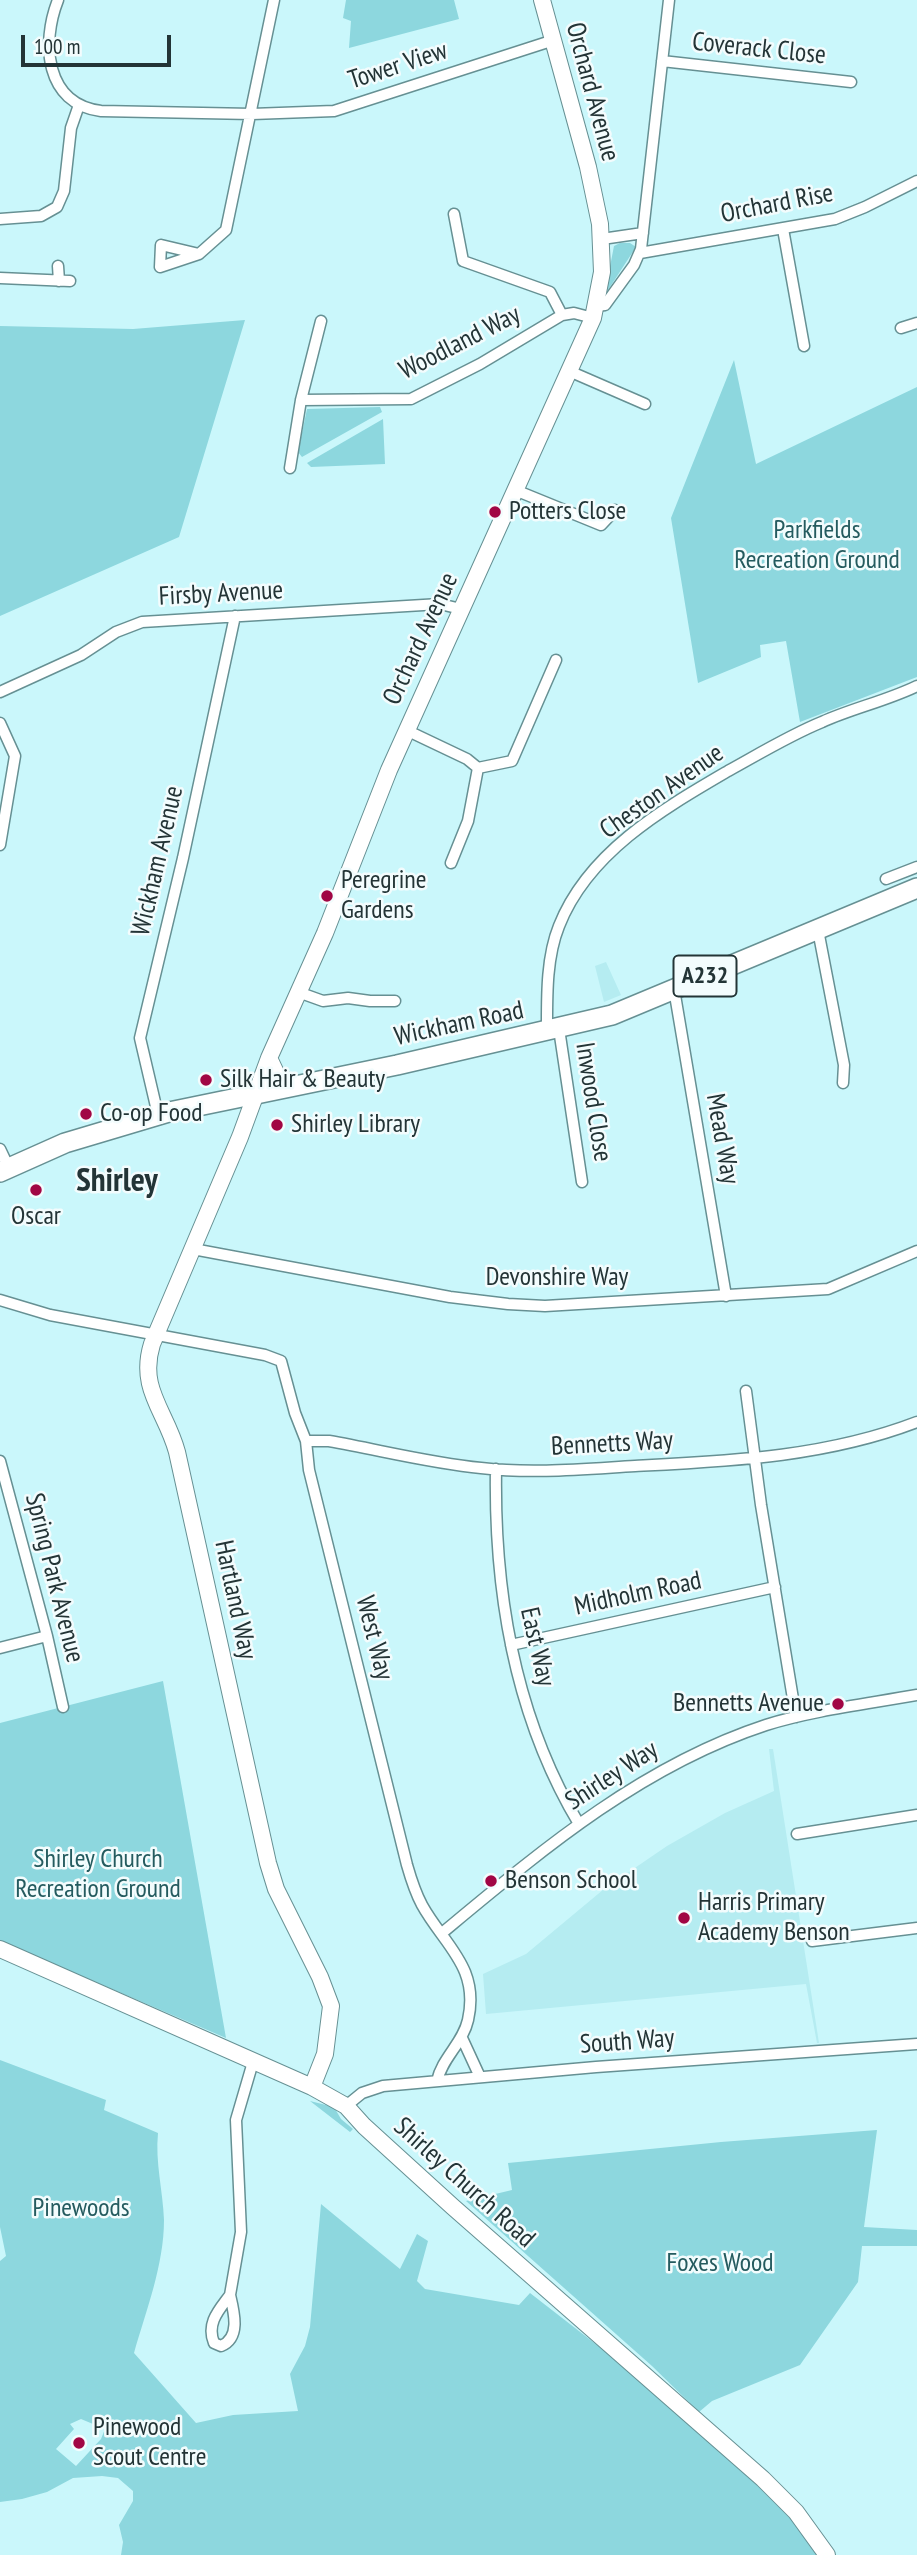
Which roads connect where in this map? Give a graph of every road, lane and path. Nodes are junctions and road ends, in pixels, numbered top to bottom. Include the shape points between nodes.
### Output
1 (58, 0) edge
2 (274, 0) edge
3 (542, 0) edge
4 (669, 0) edge
5 (554, 40) junction
6 (662, 61) junction
7 (851, 82) dead end
8 (79, 105) junction
9 (252, 114) junction
10 (917, 181) edge
11 (454, 214) dead end
12 (0, 219) edge
13 (783, 229) junction
14 (643, 233) junction
15 (601, 239) junction
16 (640, 253) junction
17 (199, 254) dead end
18 (58, 266) dead end
19 (0, 278) edge
20 (594, 312) junction
21 (562, 315) junction
22 (321, 321) dead end
23 (917, 323) edge
24 (901, 328) dead end
25 (804, 346) dead end
26 (569, 370) junction
27 (301, 400) junction
28 (645, 404) dead end
29 (290, 468) dead end
30 (515, 490) junction
31 (615, 510) dead end
32 (461, 609) junction
33 (235, 615) junction
34 (556, 660) dead end
35 (917, 686) edge
36 (0, 692) edge
37 (0, 723) edge
38 (406, 730) junction
39 (478, 768) junction
40 (0, 845) edge
41 (451, 863) dead end
42 (917, 867) edge
43 (886, 879) dead end
44 (917, 888) edge
45 (818, 930) junction
46 (674, 989) junction
47 (298, 992) junction
48 (395, 1001) dead end
49 (553, 1030) junction
50 (270, 1058) junction
51 (843, 1083) dead end
52 (295, 1085) junction
53 (257, 1093) junction
54 (213, 1102) junction
55 (158, 1115) junction
56 (243, 1129) junction
57 (0, 1149) edge
58 (5, 1170) edge
59 (582, 1182) dead end
60 (193, 1249) junction
61 (917, 1251) edge
62 (726, 1296) junction
63 (0, 1300) edge
64 (157, 1334) junction
65 (746, 1391) dead end
66 (917, 1422) edge
67 (306, 1441) junction
68 (755, 1459) junction
69 (0, 1461) edge
70 (496, 1469) junction
71 (775, 1587) junction
72 (47, 1636) junction
73 (511, 1645) junction
74 (0, 1648) edge
75 (917, 1695) edge
76 (63, 1707) dead end
77 (796, 1717) junction
78 (917, 1815) edge
79 (579, 1824) junction
80 (797, 1834) dead end
81 (917, 1928) edge
82 (442, 1933) junction
83 (812, 1941) dead end
84 (0, 1949) edge
85 (462, 2038) junction
86 (917, 2045) edge
87 (253, 2062) junction
88 (480, 2077) junction
89 (437, 2081) junction
90 (312, 2087) junction
91 (346, 2106) junction
92 (230, 2295) dead end
93 (827, 2555) edge

1 - 8 street via 49,28 49,58 60,86
2 - 9 street
3 - 5 street, Orchard Avenue
4 - 6 street
5 - 9 street, Tower View via 334,111
5 - 15 street, Orchard Avenue
6 - 7 street, Coverack Close
6 - 14 street
8 - 9 street, Tower View via 101,111
8 - 12 street via 57,207 41,216
9 - 17 street via 226,230
10 - 13 street, Orchard Rise via 835,219
11 - 21 street via 463,261 550,292
13 - 16 street, Orchard Rise
13 - 25 street
14 - 15 street
14 - 16 street
15 - 20 street, Orchard Avenue via 602,272
16 - 20 street via 605,305
18 - 19 street via 65,281
20 - 21 street, Woodland Way
20 - 26 street, Orchard Avenue
21 - 27 street, Woodland Way via 480,365 411,399
22 - 27 street
23 - 24 street
26 - 28 street
26 - 30 street, Orchard Avenue
27 - 29 street
30 - 31 street via 601,525
30 - 32 street, Orchard Avenue
32 - 33 street, Firsby Avenue via 440,604
32 - 38 street, Orchard Avenue
33 - 36 street, Firsby Avenue via 142,622
33 - 55 street, Wickham Avenue via 140,1038
34 - 39 street via 512,761
35 - 49 street, Cheston Avenue via 800,732 686,796 630,834 576,894 557,929 550,965
37 - 40 street via 15,756
38 - 39 street
38 - 47 street, Orchard Avenue
39 - 41 street via 468,821
42 - 43 street
44 - 45 highway, Wickham Road / A232
45 - 46 highway, Wickham Road / A232
45 - 51 street via 844,1065
46 - 49 highway, Wickham Road / A232 via 612,1015
46 - 62 street, Mead Way
47 - 48 street via 323,1001
47 - 50 street, Orchard Avenue
49 - 52 highway, Wickham Road / A232
49 - 59 street, Inwood Close
50 - 52 street via 277,1075
50 - 53 street, Orchard Avenue
52 - 53 highway, Wickham Road / A232
53 - 54 highway, Wickham Road / A232
53 - 56 street, Hartland Way
54 - 55 highway, Wickham Road / A232
54 - 56 street via 236,1111
55 - 58 highway, Wickham Road / A232 via 65,1143
56 - 60 street, Hartland Way
57 - 58 street
60 - 62 street, Devonshire Way via 508,1304 563,1306
60 - 64 street, Hartland Way
61 - 62 street, Devonshire Way via 834,1288
63 - 64 street via 50,1315
64 - 67 street, West Way via 278,1359
64 - 90 street, Hartland Way via 148,1362 150,1388 177,1452 268,1863 331,2006 326,2054
65 - 68 street
66 - 68 street, Bennetts Way via 845,1445
67 - 70 street, Bennetts Way
67 - 82 street, West Way via 312,1483 407,1865 422,1905
68 - 70 street, Bennetts Way
68 - 71 street
69 - 72 street, Spring Park Avenue
70 - 73 street, East Way via 500,1578
71 - 73 street, Midholm Road
71 - 77 street
72 - 74 street
72 - 76 street, Spring Park Avenue
73 - 79 street, East Way via 540,1743
75 - 77 street, Shirley Way
77 - 79 street, Shirley Way via 730,1738 671,1765
78 - 80 street
79 - 82 street, Shirley Way
81 - 83 street
82 - 85 street, West Way via 469,1982 470,2011
84 - 87 street, Shirley Church Road
85 - 88 street
85 - 89 street, West Way via 441,2066
86 - 88 street, South Way
87 - 90 street, Shirley Church Road
87 - 92 street via 236,2120 241,2232
88 - 89 street, South Way
89 - 91 street, South Way via 375,2088
90 - 91 street, Shirley Church Road
91 - 93 street, Shirley Church Road via 453,2207 763,2479 796,2512

